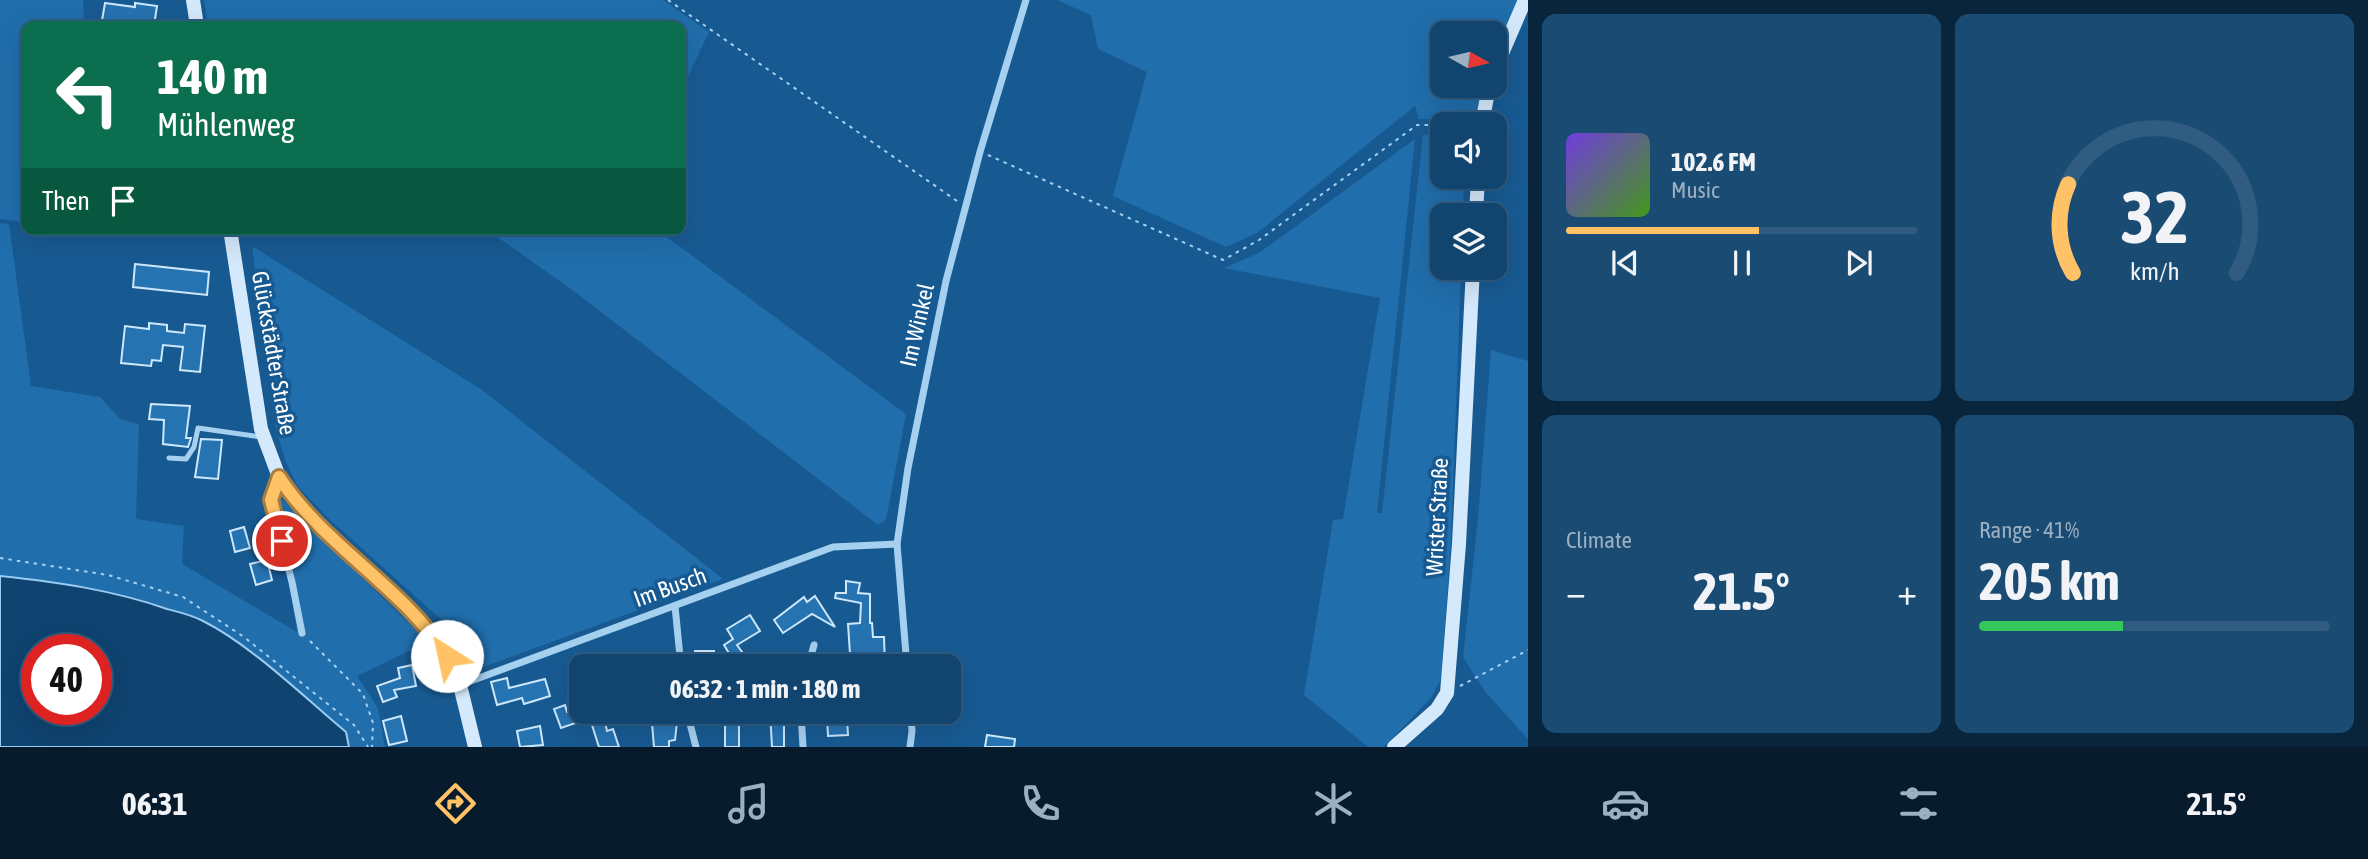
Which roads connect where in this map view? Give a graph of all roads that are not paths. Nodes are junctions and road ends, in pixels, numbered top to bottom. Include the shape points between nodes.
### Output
1 (193, 0) edge
2 (1026, 0) edge
3 (1525, 0) edge
4 (196, 21) edge
5 (1507, 42) edge
6 (231, 235) edge
7 (1472, 280) edge
8 (264, 438) junction
9 (169, 458) dead end
10 (279, 477) junction
11 (897, 544) junction
12 (676, 606) junction
13 (302, 632) road end
14 (814, 645) dead end
15 (680, 654) edge
16 (812, 654) edge
17 (906, 654) edge
18 (460, 685) junction
19 (690, 724) edge
20 (802, 724) edge
21 (912, 724) edge
22 (475, 747) edge
23 (696, 747) edge
24 (803, 747) edge
25 (910, 747) edge
26 (1394, 747) edge

1 - 4 street
2 - 11 street, Im Winkel via 965,207 922,391
3 - 5 street
6 - 8 street, Glückstädter Straße
7 - 26 street, Wrister Straße via 1447,693 1437,709
8 - 9 lane via 198,428 186,459
8 - 10 street, Glückstädter Straße
10 - 13 street via 271,500
10 - 18 street, Glückstädter Straße via 300,508 420,619 447,656
11 - 12 street, Im Busch via 833,547
11 - 17 street, Im Winkel
12 - 15 street
12 - 18 street, Im Busch
14 - 16 street
18 - 22 street, Glückstädter Straße
19 - 23 street
20 - 24 street
21 - 25 street

